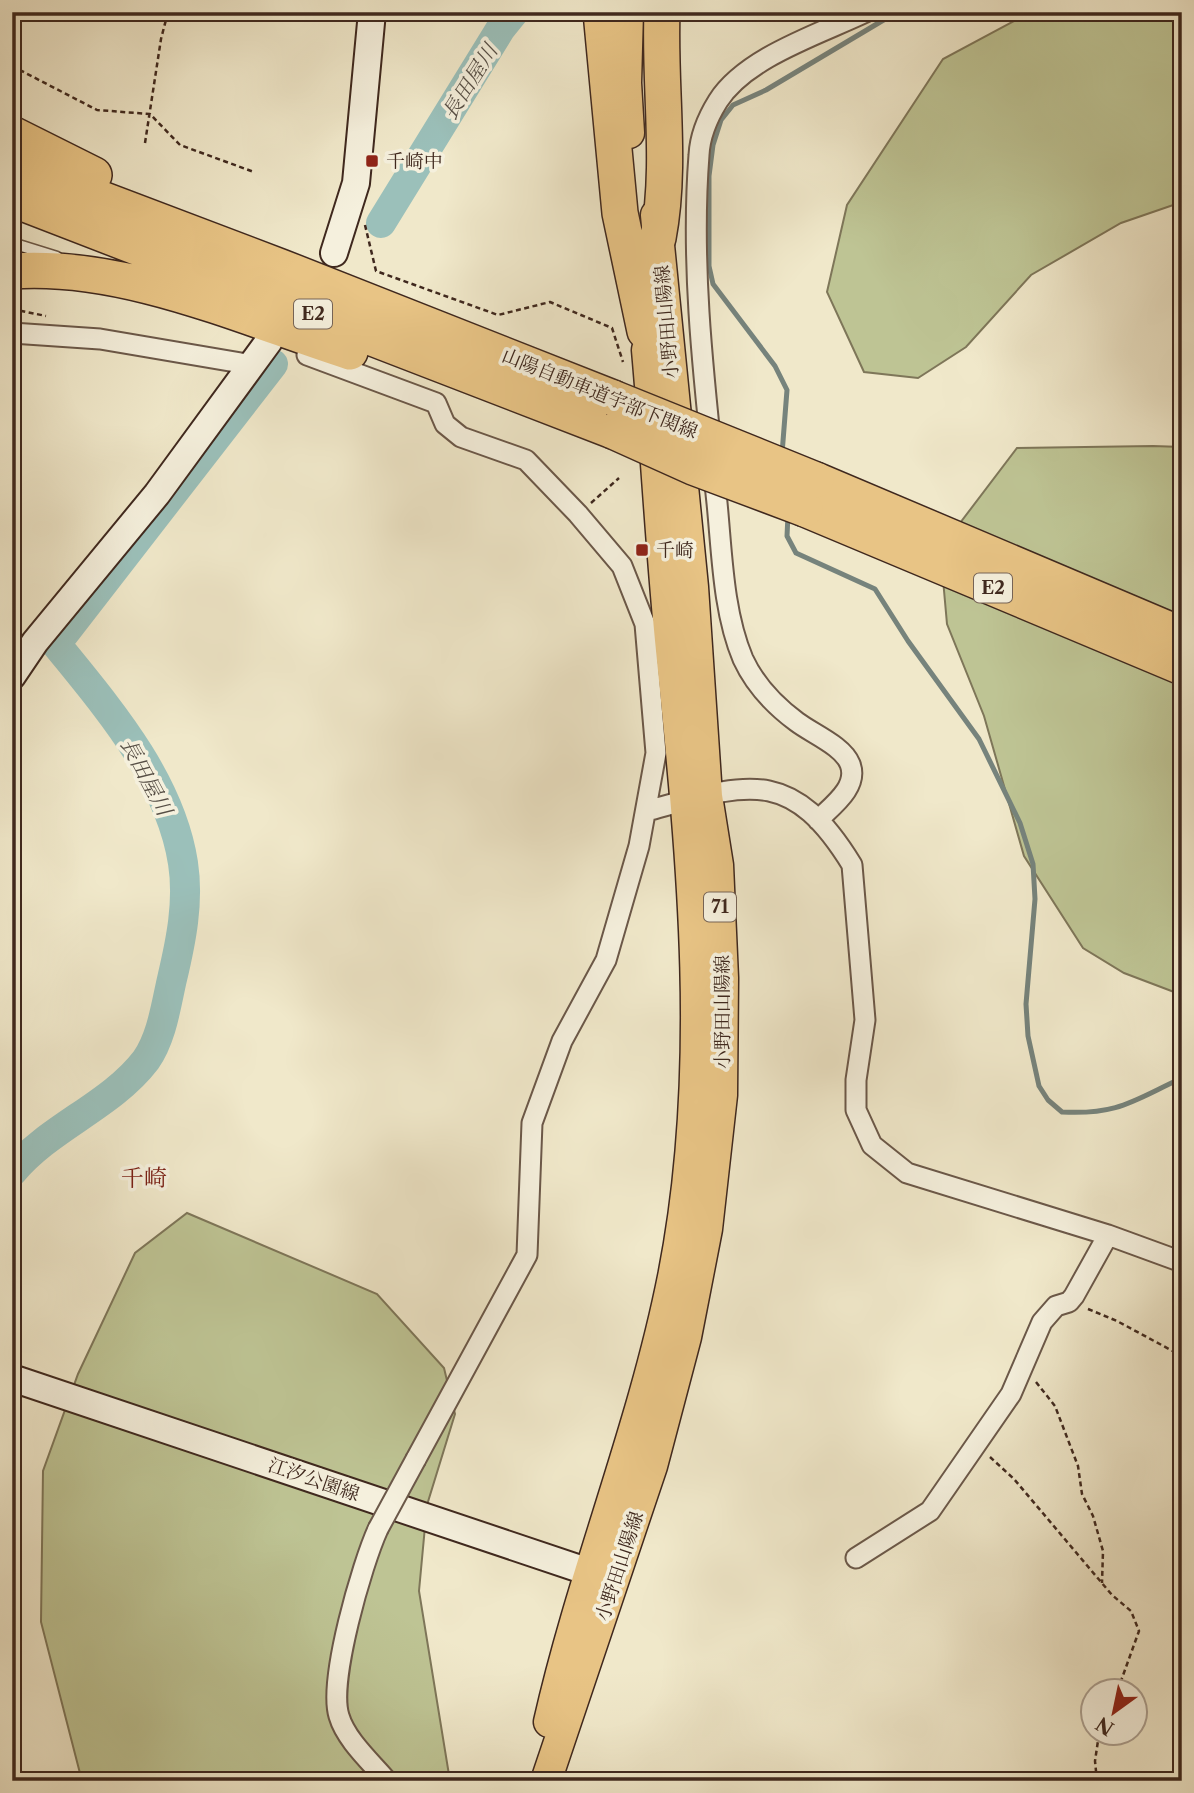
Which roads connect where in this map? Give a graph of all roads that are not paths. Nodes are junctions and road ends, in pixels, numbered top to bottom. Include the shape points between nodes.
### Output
1 (372, 12) edge
2 (601, 12) edge
3 (628, 12) edge
4 (647, 12) edge
5 (662, 12) edge
6 (866, 12) edge
7 (12, 134) edge
8 (12, 165) edge
9 (12, 198) edge
10 (658, 238) junction
11 (12, 243) edge
12 (334, 253) dead end
13 (281, 267) junction
14 (12, 271) edge
15 (100, 275) junction
16 (645, 331) junction
17 (12, 333) edge
18 (269, 341) joint
19 (253, 365) junction
20 (612, 424) junction
21 (810, 495) junction
22 (1182, 635) edge
23 (1182, 667) edge
24 (12, 676) edge
25 (696, 798) junction
26 (646, 811) junction
27 (818, 820) junction
28 (1108, 1235) junction
29 (1182, 1262) edge
30 (12, 1378) edge
31 (856, 1558) dead end
32 (602, 1576) junction
33 (387, 1781) edge
34 (545, 1781) edge

1 - 12 street via 356,183
2 - 16 highway via 620,213
3 - 16 main road, 小野田山陽線 / 71 via 627,110
4 - 10 main road, 小野田山陽線 / 71
5 - 10 highway via 666,197
6 - 27 street via 787,49 736,80 708,119 699,154 697,246 706,398 734,629 742,656 763,691 843,754 850,765 849,788
7 - 13 highway
8 - 13 highway, 山陽自動車道宇部下関線 / E2
9 - 20 highway, 山陽自動車道宇部下関線 / E2
10 - 25 main road, 小野田山陽線 / 71 via 693,586
11 - 15 lane
13 - 20 highway, 山陽自動車道宇部下関線 / E2
14 - 15 highway
15 - 20 highway
16 - 25 main road, 小野田山陽線 / 71
17 - 19 street via 100,338
18 - 19 street
18 - 26 street via 436,403 445,424 461,438 526,460 622,566 645,624 656,753
19 - 24 street
20 - 21 highway, 山陽自動車道宇部下関線 / E2, bridge
20 - 21 highway, 山陽自動車道宇部下関線 / E2, bridge via 693,467
21 - 22 highway, 山陽自動車道宇部下関線 / E2
21 - 23 highway, 山陽自動車道宇部下関線 / E2
25 - 26 street
25 - 27 street via 768,789 795,799
25 - 32 main road, 小野田山陽線 / 71 via 718,865 723,978 722,1095 707,1229 687,1337 652,1466
26 - 33 street, bridge via 606,960 562,1041 532,1123 527,1255 378,1529 349,1626 336,1701 345,1730
27 - 28 street via 852,865 865,1020 856,1110 872,1145 907,1173
28 - 29 street
28 - 31 street via 1069,1302 1056,1306 1042,1322 1021,1376 930,1511
30 - 32 street, 江汐公園線
32 - 34 main road, 小野田山陽線 / 71

